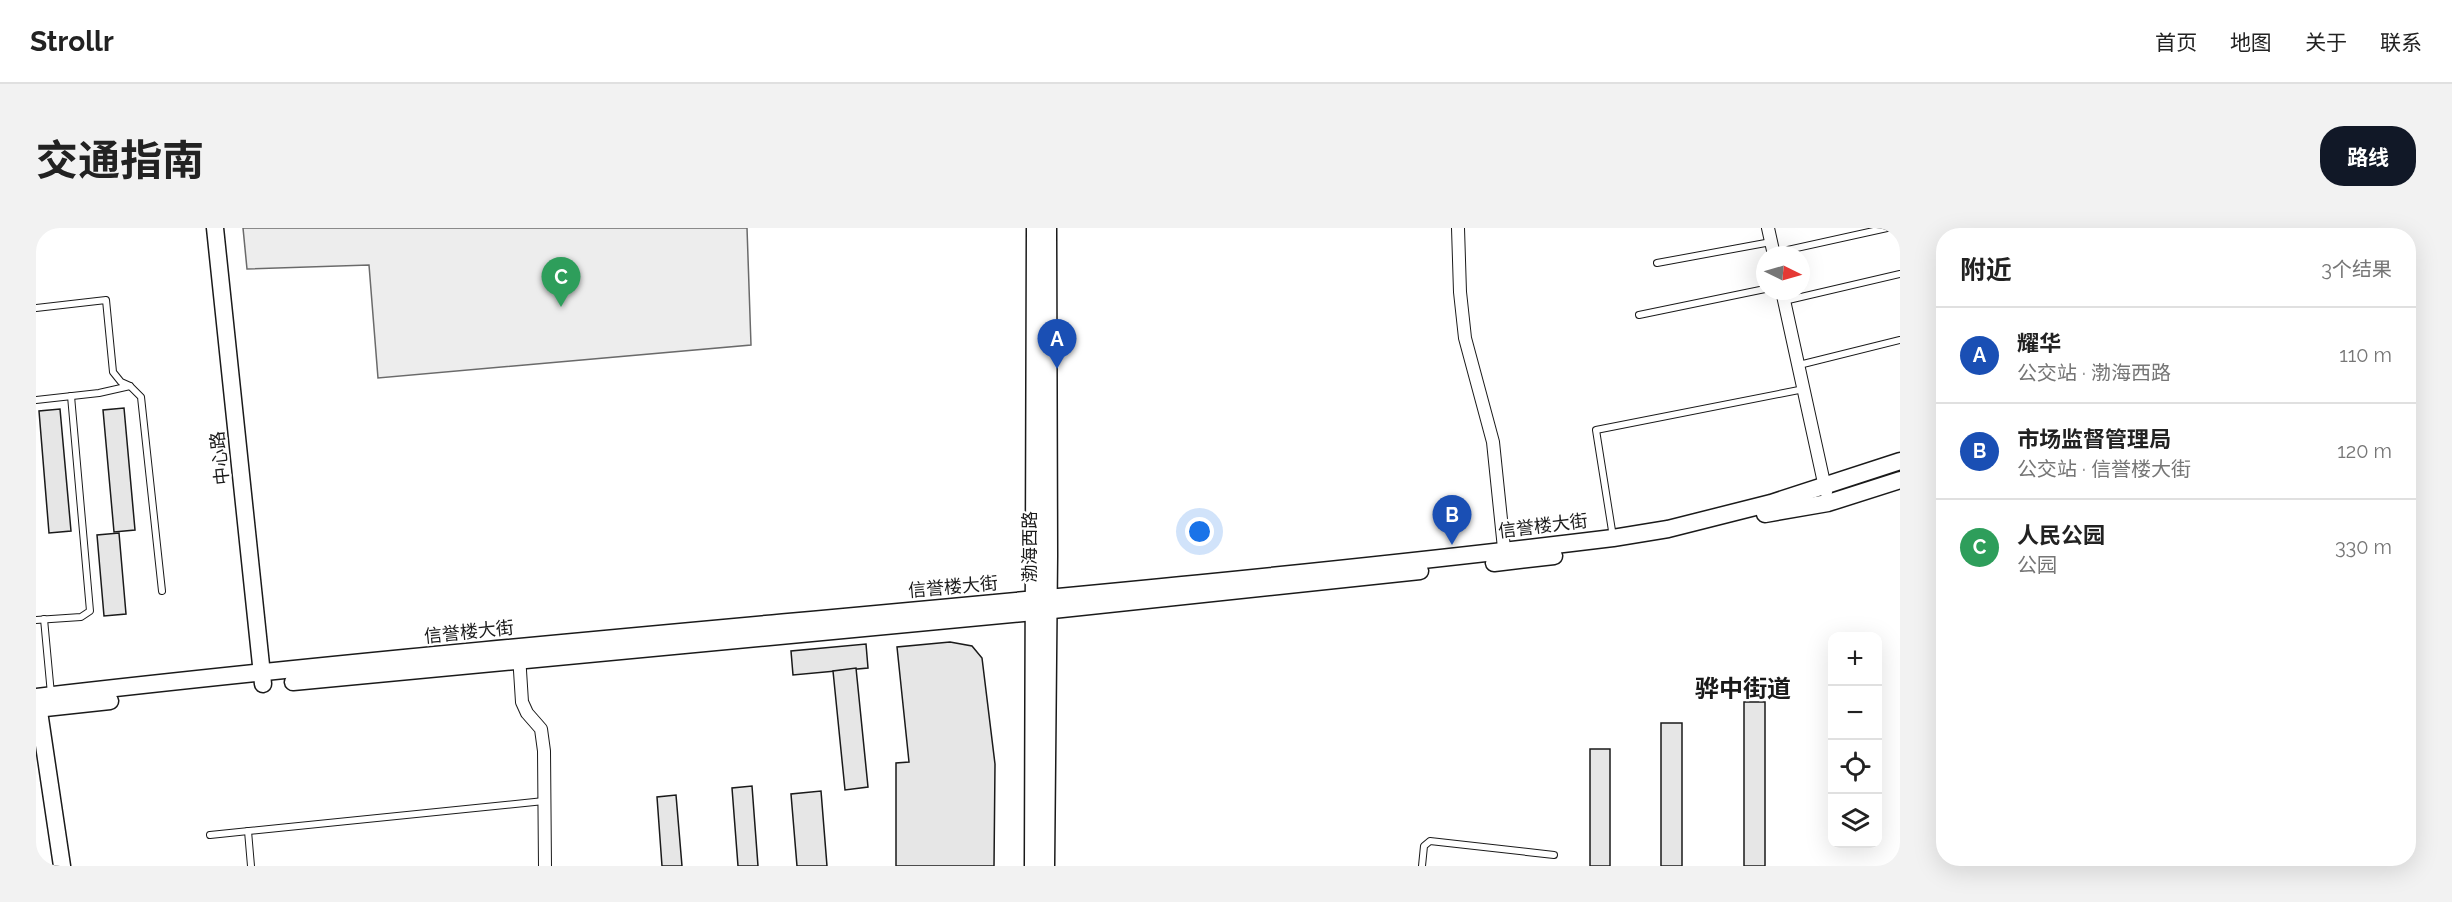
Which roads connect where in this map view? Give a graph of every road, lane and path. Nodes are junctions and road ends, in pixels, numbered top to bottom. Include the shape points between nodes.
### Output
1 (214, 228) edge
2 (1035, 228) edge
3 (1048, 228) edge
4 (1458, 228) edge
5 (1768, 228) edge
6 (1887, 228) edge
7 (1772, 246) edge
8 (1794, 246) edge
9 (1756, 252) edge
10 (1658, 263) dead end
11 (1900, 274) edge
12 (1756, 290) edge
13 (1810, 291) edge
14 (1784, 300) edge
15 (36, 308) edge
16 (1639, 315) dead end
17 (1900, 340) edge
18 (1798, 365) junction
19 (130, 386) junction
20 (1804, 389) junction
21 (72, 396) junction
22 (36, 400) edge
23 (1900, 461) edge
24 (1900, 480) edge
25 (1824, 485) junction
26 (1828, 503) junction
27 (1614, 542) junction
28 (1505, 557) junction
29 (162, 591) dead end
30 (1042, 605) junction
31 (36, 620) edge
32 (44, 620) junction
33 (519, 653) junction
34 (263, 679) junction
35 (40, 701) edge
36 (544, 801) junction
37 (248, 831) junction
38 (210, 835) dead end
39 (1554, 855) dead end
40 (62, 866) edge
41 (251, 866) edge
42 (545, 866) edge
43 (1033, 866) edge
44 (1046, 866) edge
45 (1422, 866) edge

1 - 34 street, 中心路
2 - 30 street, 渤海西路
3 - 30 street, 渤海西路
4 - 28 street via 1466,338 1493,442
5 - 7 street
6 - 8 lane
9 - 10 lane
11 - 13 lane
12 - 16 lane
14 - 18 street
15 - 19 lane via 106,300 113,372
17 - 18 lane
18 - 20 street
19 - 21 lane
19 - 29 lane via 141,397
20 - 25 street
20 - 27 lane via 1596,430
21 - 22 lane
21 - 32 lane via 91,604 90,611 81,617
23 - 25 street, 信誉楼大街
24 - 26 street, 信誉楼大街
25 - 26 street
25 - 27 street, 信誉楼大街 via 1771,503
26 - 27 street, 信誉楼大街 via 1658,539
27 - 28 street, 信誉楼大街
28 - 30 street, 信誉楼大街
30 - 33 street, 信誉楼大街
30 - 43 street, 渤海西路
30 - 44 street, 渤海西路
31 - 32 lane
32 - 35 lane
33 - 34 street, 信誉楼大街
33 - 36 street via 522,702 526,713 541,729
34 - 35 street, 信誉楼大街
35 - 40 street
36 - 37 lane
36 - 42 street
37 - 38 lane
37 - 41 lane
39 - 45 lane via 1430,841 1424,846

